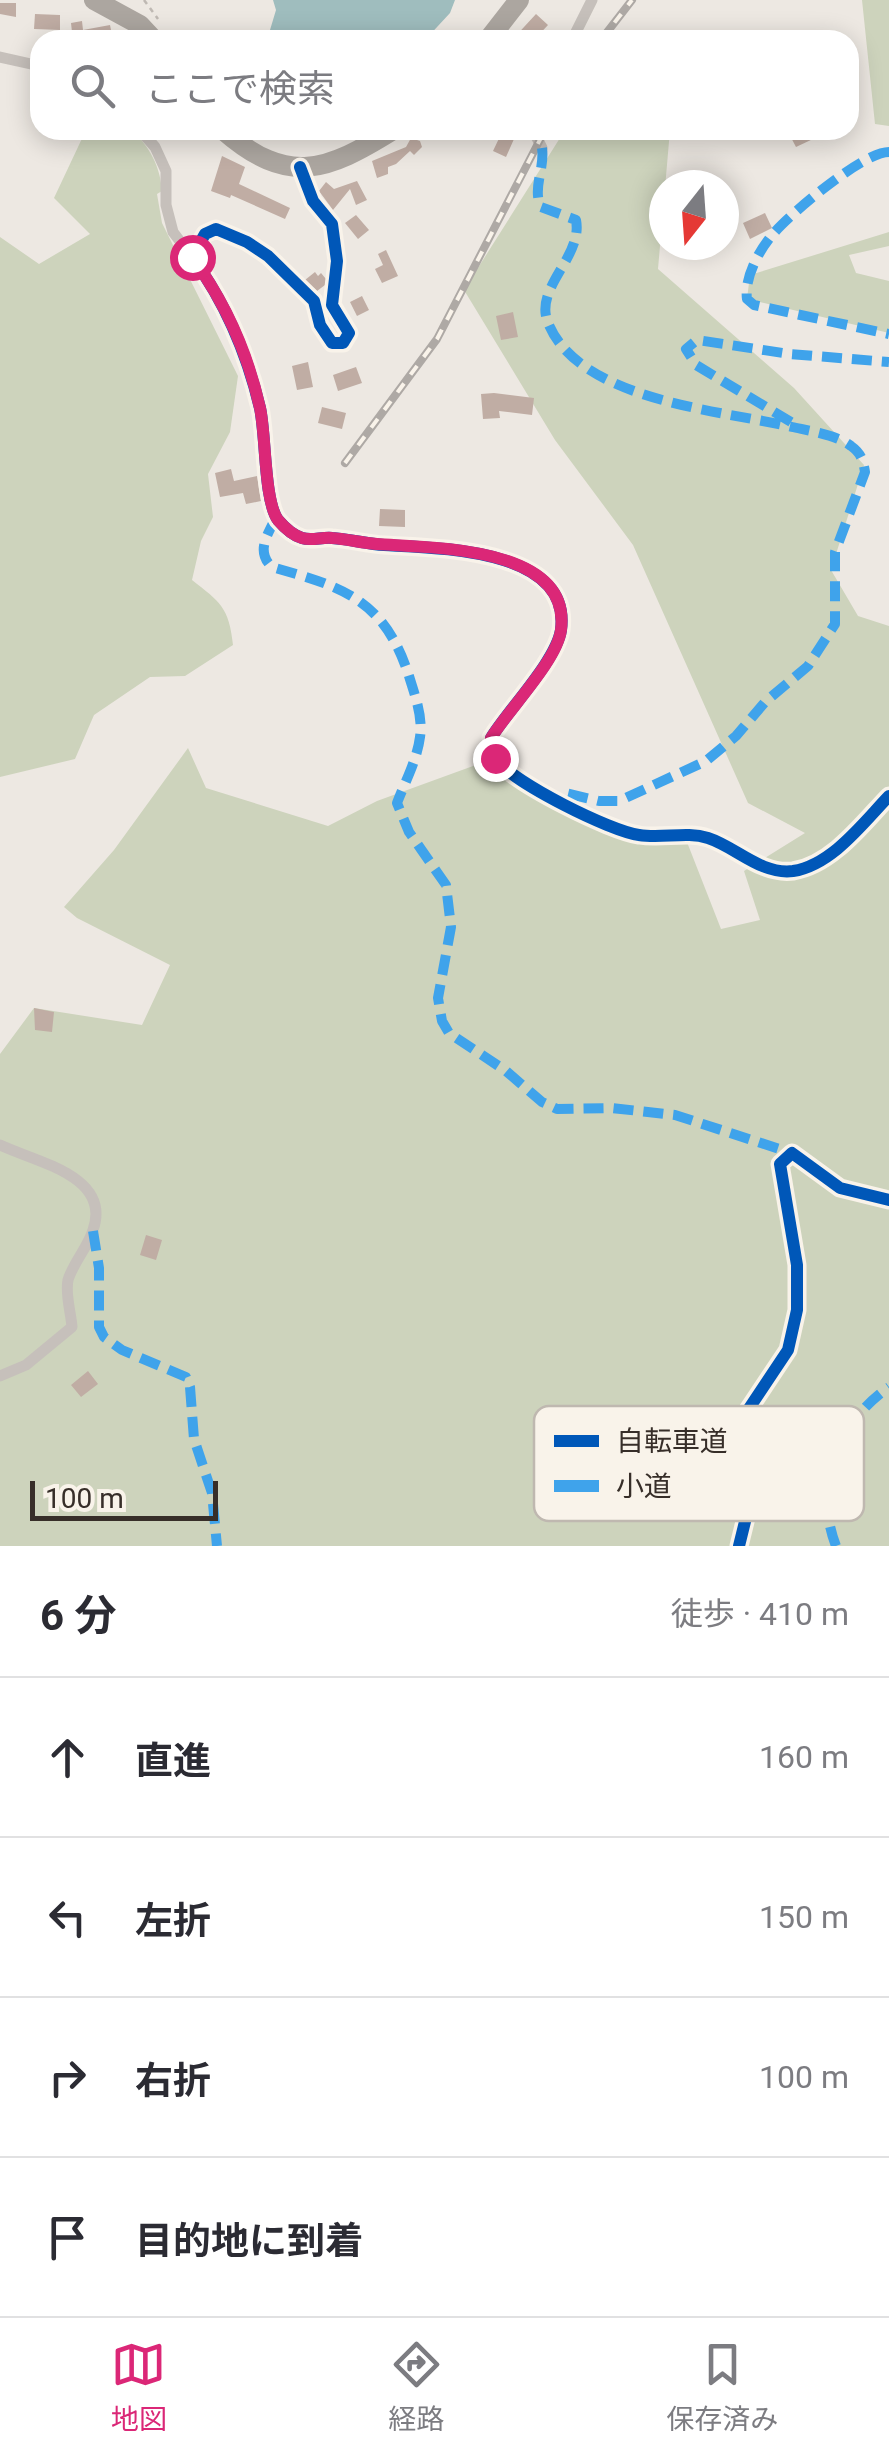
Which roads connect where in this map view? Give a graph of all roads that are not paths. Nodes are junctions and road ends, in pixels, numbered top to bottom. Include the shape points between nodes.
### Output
1 (94, 0) edge
2 (519, 0) edge
3 (592, 0) edge
4 (145, 30) edge
5 (496, 30) edge
6 (577, 30) edge
7 (0, 57) edge
8 (30, 64) edge
9 (149, 140) edge
10 (235, 140) edge
11 (378, 140) edge
12 (538, 140) edge
13 (542, 148) dead end
14 (300, 168) junction
15 (192, 257) junction
16 (889, 796) edge
17 (0, 1145) edge
18 (889, 1200) edge
19 (0, 1376) edge
20 (751, 1406) edge
21 (745, 1521) edge
22 (739, 1546) edge

1 - 4 highway
2 - 5 highway
3 - 6 street
7 - 8 street
9 - 15 street via 166,171 173,232
10 - 14 highway via 270,161
11 - 14 highway via 348,158
12 - 13 street
14 - 15 street via 313,201 332,224 338,261 332,305 348,333 342,344 332,342 320,325 314,300 247,242 216,229 205,234
15 - 16 street via 233,327 252,376 272,509 290,532 304,539 479,552 551,589 561,632 491,738 495,758 522,782 620,830 712,839 782,872 816,863
17 - 19 street via 71,1175 90,1191 97,1213 68,1280 72,1327 26,1365
18 - 20 street via 840,1188 792,1153 780,1164 797,1310 788,1350
21 - 22 street

